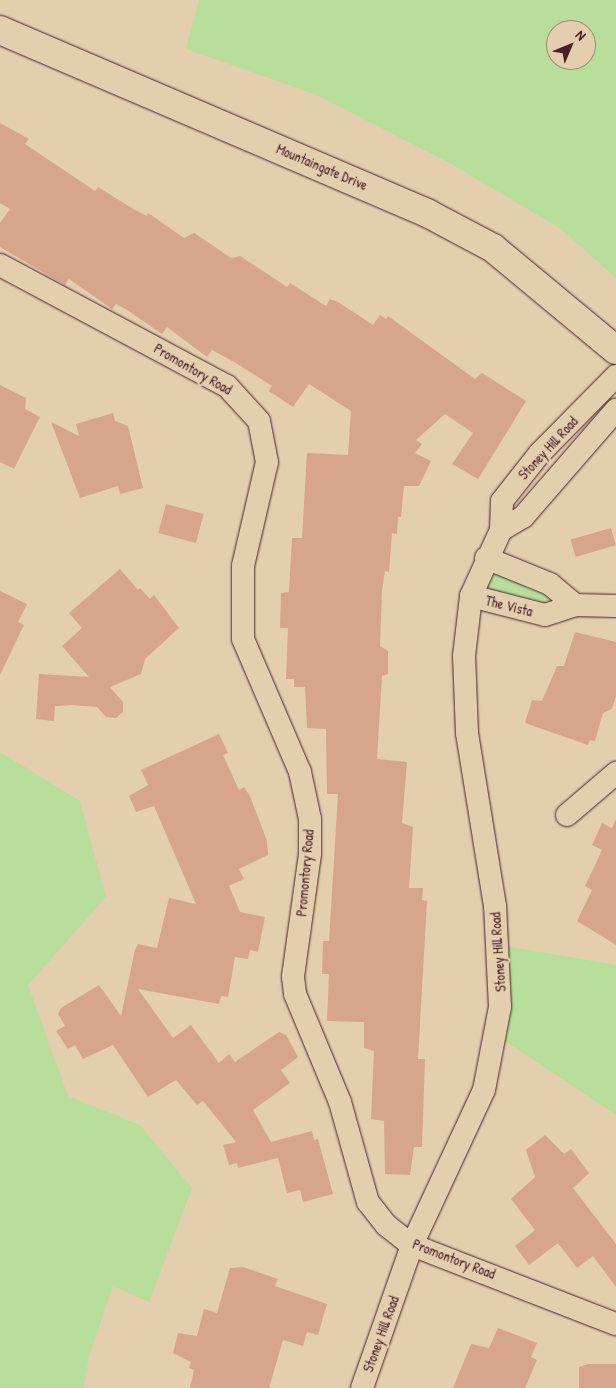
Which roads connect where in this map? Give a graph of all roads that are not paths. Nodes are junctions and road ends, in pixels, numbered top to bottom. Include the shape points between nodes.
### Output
1 (0, 30) edge
2 (0, 265) edge
3 (616, 350) edge
4 (616, 376) edge
5 (616, 410) edge
6 (540, 453) junction
7 (561, 472) junction
8 (500, 530) junction
9 (486, 558) junction
10 (471, 596) junction
11 (575, 605) junction
12 (616, 606) edge
13 (616, 773) edge
14 (567, 815) dead end
15 (412, 1245) junction
16 (616, 1324) edge
17 (362, 1388) edge

1 - 3 street, Mountaingate Drive via 427,212 493,248
2 - 15 street, Promontory Road via 227,386 259,421 267,462 243,566 241,618 252,667 300,772 310,819 295,994 301,1017 335,1087 368,1202 386,1226
4 - 6 street, Stoney Hill Road
5 - 7 street, Stoney Hill Road
6 - 7 street
6 - 8 street, Stoney Hill Road via 502,501
7 - 8 street, Stoney Hill Road via 523,517
8 - 9 street, Stoney Hill Road
9 - 10 street, Stoney Hill Road
9 - 11 street via 550,584
10 - 11 street, The Vista via 546,615
10 - 15 street, Stoney Hill Road via 464,656 467,733 495,906 502,989 484,1090
11 - 12 street, The Vista
13 - 14 street
15 - 16 street, Promontory Road
15 - 17 street, Stoney Hill Road

